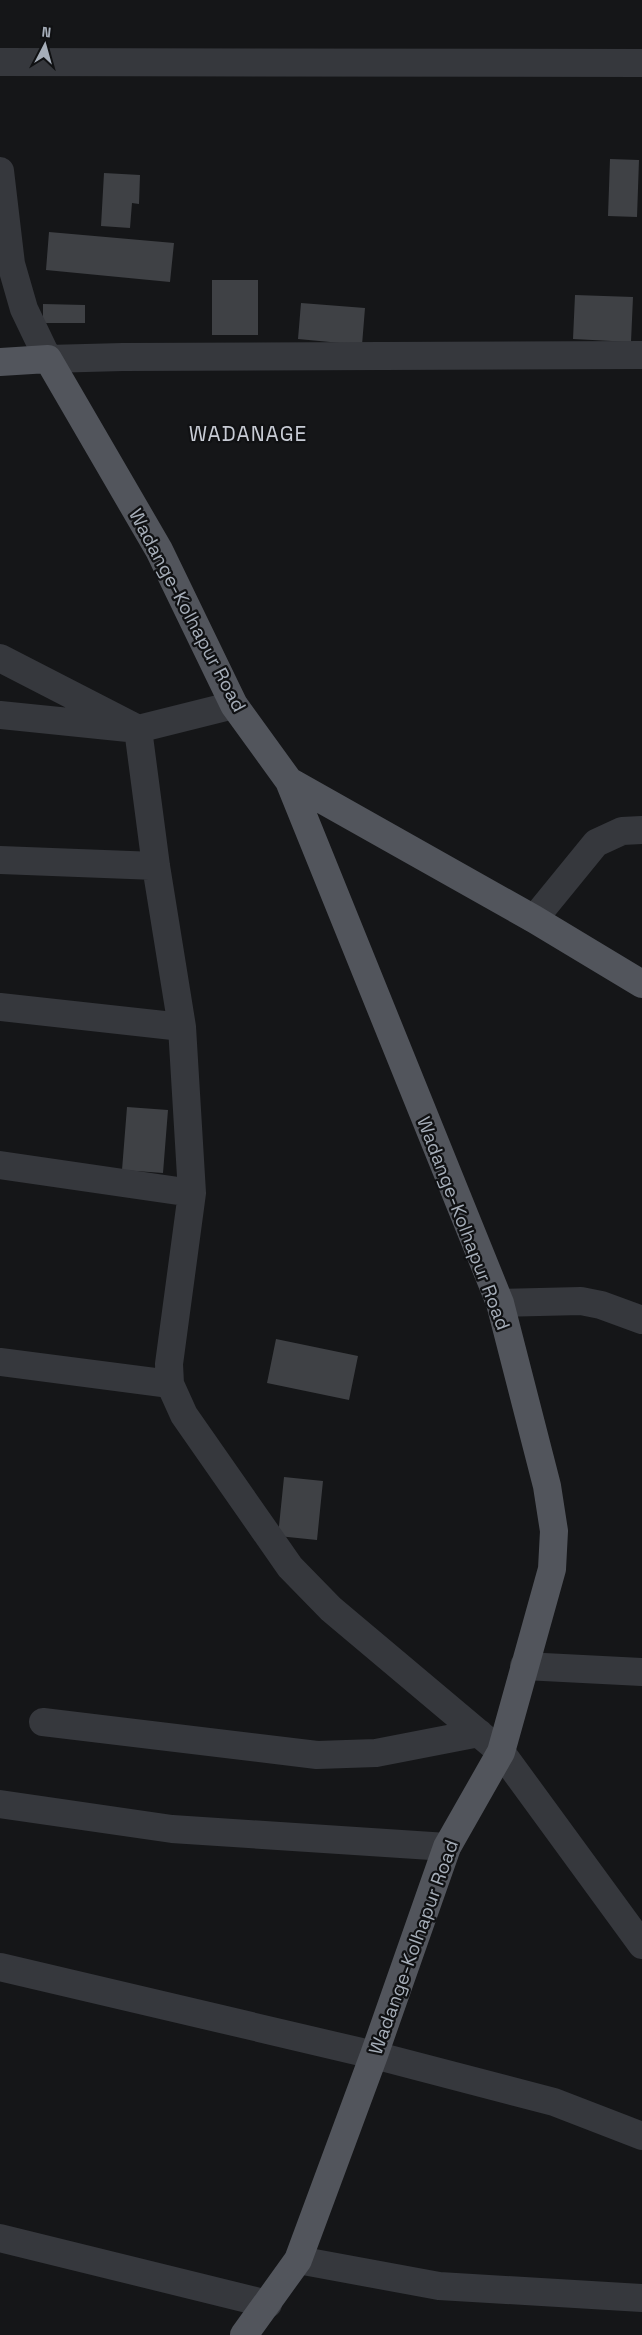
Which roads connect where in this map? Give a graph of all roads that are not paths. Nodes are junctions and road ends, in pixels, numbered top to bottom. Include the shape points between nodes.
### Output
1 (0, 62) edge
2 (642, 63) edge
3 (0, 171) edge
4 (642, 355) edge
5 (48, 359) junction
6 (0, 362) edge
7 (0, 658) edge
8 (234, 705) junction
9 (0, 715) edge
10 (138, 729) junction
11 (290, 781) junction
12 (642, 830) edge
13 (0, 860) edge
14 (156, 866) junction
15 (534, 919) junction
16 (642, 984) edge
17 (0, 1007) edge
18 (182, 1028) junction
19 (0, 1165) edge
20 (192, 1193) junction
21 (500, 1303) junction
22 (642, 1320) edge
23 (0, 1362) edge
24 (170, 1384) junction
25 (524, 1666) junction
26 (642, 1672) edge
27 (43, 1722) dead end
28 (479, 1734) junction
29 (501, 1752) junction
30 (0, 1804) edge
31 (447, 1847) junction
32 (642, 1945) edge
33 (0, 1967) edge
34 (374, 2054) junction
35 (642, 2136) edge
36 (0, 2238) edge
37 (298, 2260) junction
38 (642, 2298) edge
39 (268, 2304) junction
40 (244, 2335) edge

1 - 2 street
3 - 5 street via 10,264 24,309
4 - 5 street
5 - 6 main road
5 - 8 main road, Wadange-Kolhapur Road via 159,550
7 - 10 street
8 - 10 street
8 - 11 main road, Wadange-Kolhapur Road
9 - 10 street
10 - 14 street
11 - 15 main road
11 - 21 main road, Wadange-Kolhapur Road
12 - 15 street via 622,831 596,843
13 - 14 street
14 - 18 street
15 - 16 main road
17 - 18 street
18 - 20 street
19 - 20 street
20 - 24 street via 172,1342
21 - 22 street via 581,1301
21 - 25 main road, Wadange-Kolhapur Road via 546,1486 554,1531 552,1570
23 - 24 street
24 - 28 street via 184,1415 290,1567 331,1610
25 - 26 street
25 - 29 main road, Wadange-Kolhapur Road
27 - 28 street via 317,1756 376,1753
28 - 29 street
29 - 31 main road, Wadange-Kolhapur Road
29 - 32 street
30 - 31 street via 172,1829
31 - 34 main road, Wadange-Kolhapur Road
33 - 34 street
34 - 35 street via 554,2102
34 - 37 main road, Wadange-Kolhapur Road
36 - 39 street
37 - 38 street via 439,2286
37 - 39 main road, Wadange-Kolhapur Road
39 - 40 main road, Wadange-Kolhapur Road

